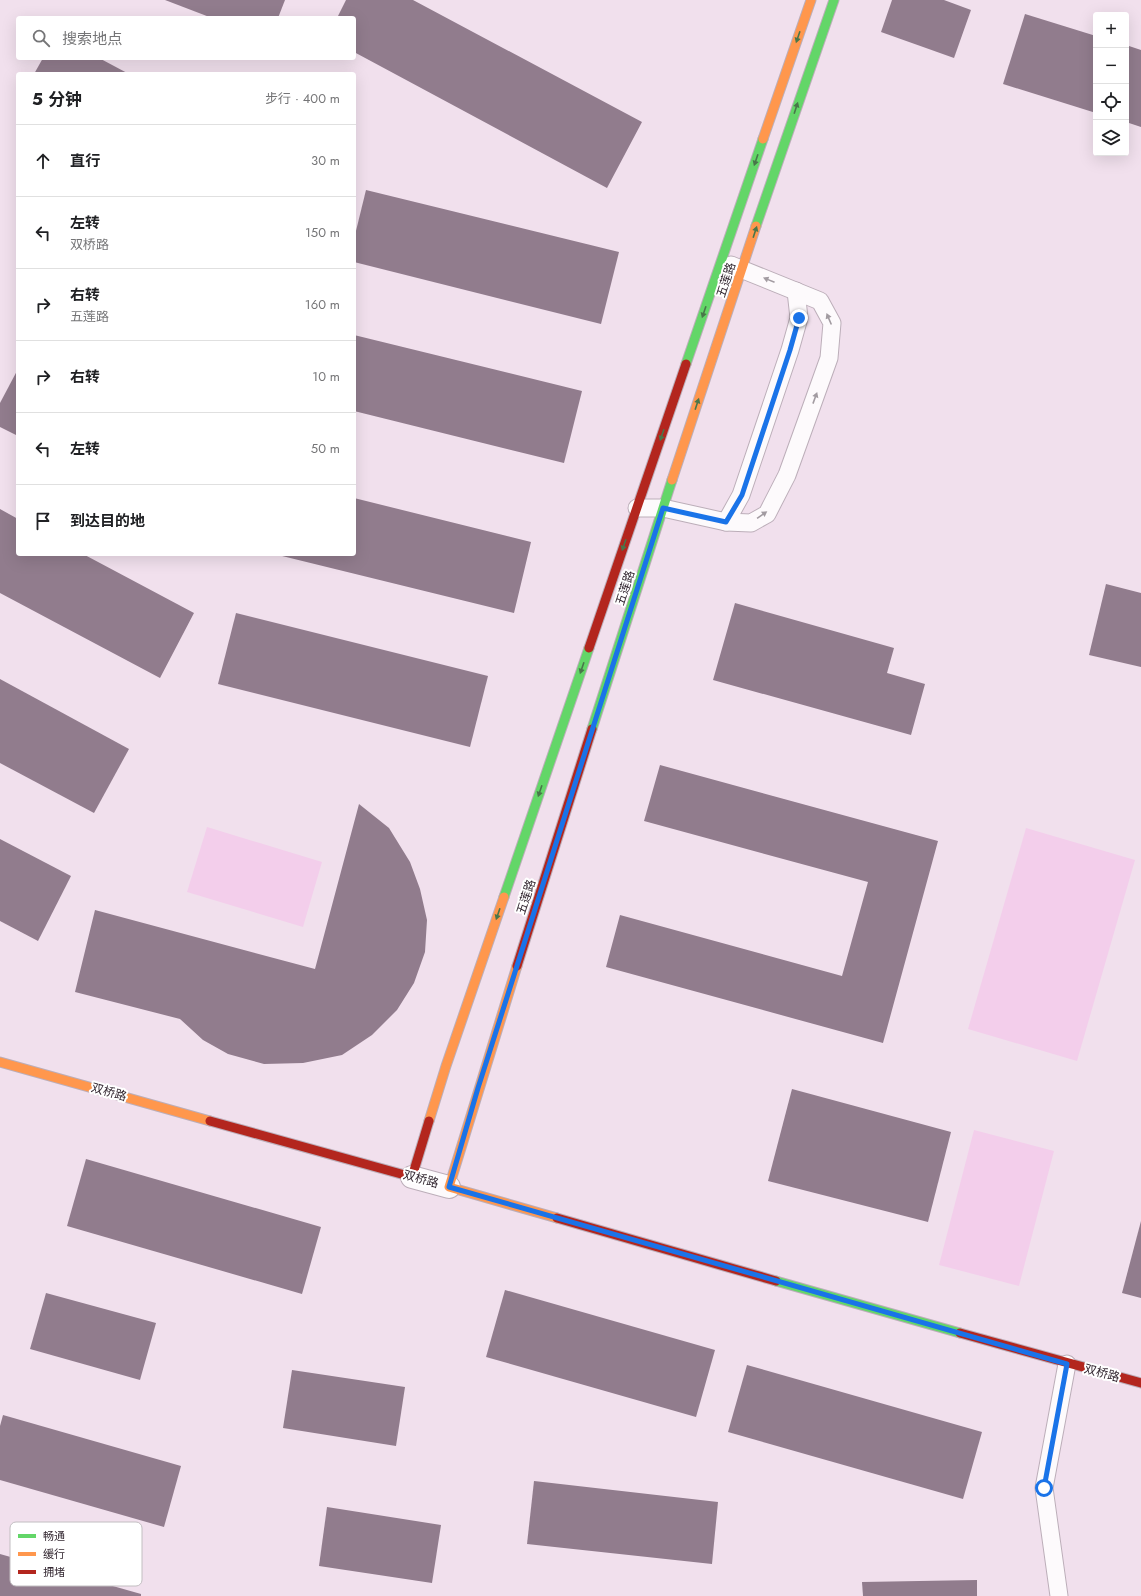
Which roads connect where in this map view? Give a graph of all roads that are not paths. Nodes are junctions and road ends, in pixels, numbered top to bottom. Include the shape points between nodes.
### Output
1 (811, 0) edge
2 (834, 0) edge
3 (722, 262) junction
4 (742, 269) junction
5 (796, 291) junction
6 (637, 508) junction
7 (663, 508) junction
8 (726, 522) junction
9 (0, 1062) edge
10 (412, 1177) junction
11 (449, 1187) junction
12 (1067, 1364) junction
13 (1141, 1383) edge
14 (1059, 1596) edge

1 -> 3 street, 五莲路
4 -> 2 street, 五莲路
3 - 4 lane
3 -> 6 street, 五莲路
5 -> 4 lane
7 -> 4 street, 五莲路
5 - 8 lane via 799,318 790,350 742,495
8 -> 5 lane via 751,523 767,514 787,475 829,358 832,323 820,300
6 - 7 lane
6 -> 10 street, 五莲路 via 446,1066
7 - 8 lane
7 - 11 street, 五莲路 via 478,1088
9 - 10 street, 双桥路
10 - 11 street, 双桥路
11 - 12 street, 双桥路
12 - 13 street, 双桥路
12 - 14 lane via 1044,1488

